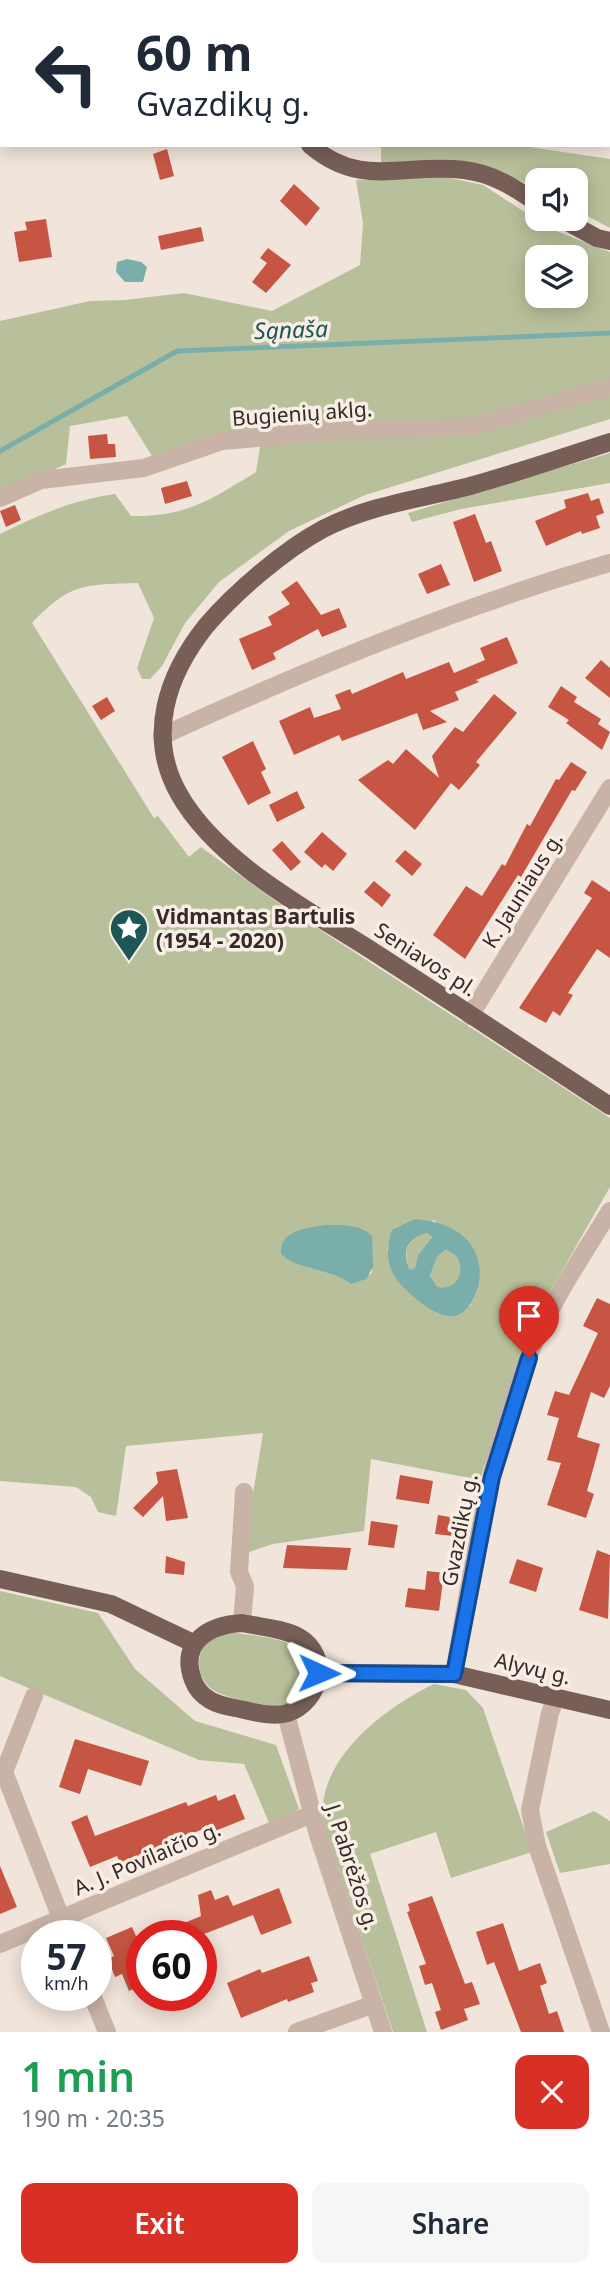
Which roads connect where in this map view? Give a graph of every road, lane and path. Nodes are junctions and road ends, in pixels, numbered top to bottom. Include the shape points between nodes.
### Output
1 (313, 147) edge
2 (525, 195) edge
3 (584, 231) edge
4 (610, 241) edge
5 (610, 387) edge
6 (610, 442) edge
7 (0, 498) edge
8 (610, 563) edge
9 (162, 736) junction
10 (610, 788) edge
11 (470, 1016) junction
12 (608, 1102) edge
13 (610, 1211) edge
14 (244, 1492) dead end
15 (0, 1579) edge
16 (242, 1623) junction
17 (195, 1644) junction
18 (319, 1673) junction
19 (454, 1674) junction
20 (34, 1696) dead end
21 (556, 1697) junction
22 (610, 1710) edge
23 (286, 1714) junction
24 (312, 1814) junction
25 (61, 1918) junction
26 (0, 1944) edge
27 (374, 2004) junction
28 (98, 2011) edge
29 (107, 2032) edge
30 (297, 2032) edge
31 (383, 2032) edge
32 (601, 2032) edge

1 - 2 main road via 342,168 465,170 505,182
3 - 4 main road
5 - 7 street, Bugienių aklg. via 470,426 222,441 144,468 41,480
6 - 9 main road, Seniavos pl. via 470,486 372,510 313,536 219,611 198,637 169,686
8 - 9 street via 393,638
9 - 11 main road, Seniavos pl. via 177,792 221,846
10 - 11 street, K. Jauniaus g.
11 - 12 main road, Seniavos pl.
13 - 19 street, Gvazdikų g. via 534,1343 511,1409 492,1477
14 - 16 street via 239,1573 245,1586
15 - 17 main road via 111,1604
16 - 17 main road via 206,1630
16 - 18 main road via 301,1638 314,1651
17 - 23 main road via 191,1674 210,1701
18 - 19 main road, Alyvų g.
18 - 23 main road via 314,1693 304,1705
19 - 21 main road, Alyvų g.
20 - 25 street via 4,1772
21 - 22 main road, Alyvų g.
21 - 32 street via 530,1810 537,1846
23 - 24 street, J. Pabrėžos g.
24 - 25 street, A. J. Povilaičio g.
24 - 27 street, J. Pabrėžos g.
25 - 26 street, A. J. Povilaičio g.
27 - 30 street
27 - 31 street, J. Pabrėžos g.
28 - 29 street

